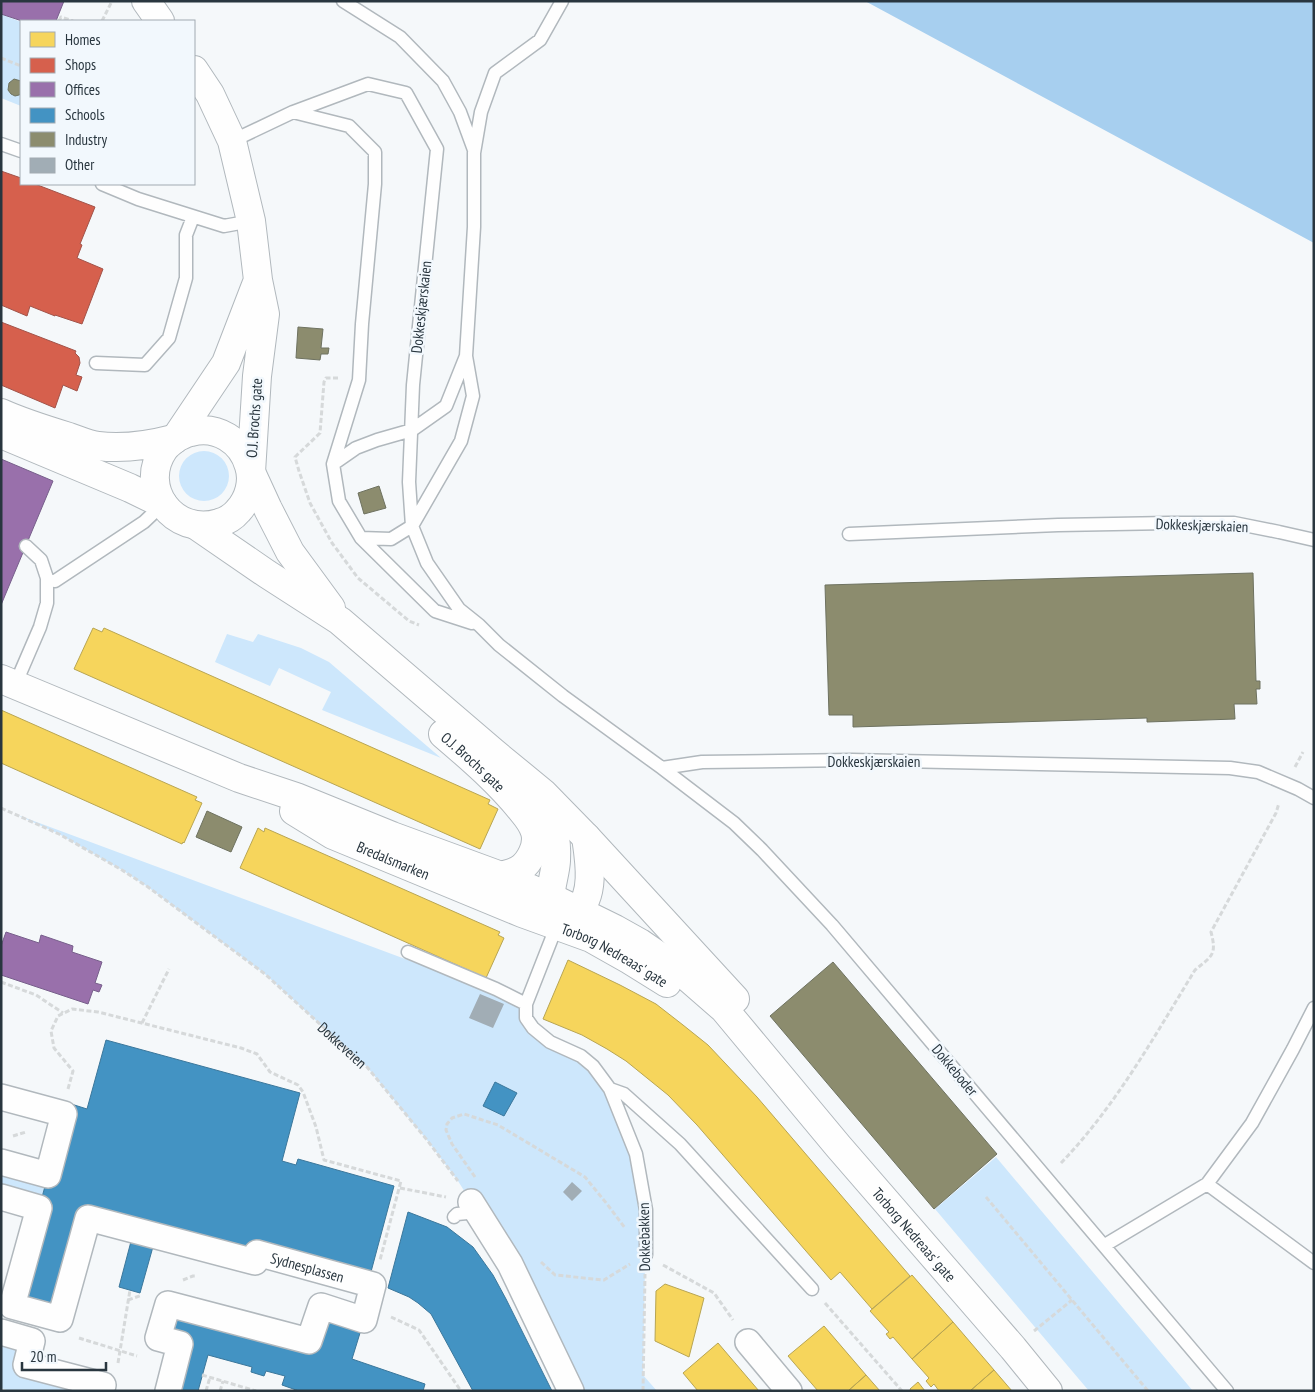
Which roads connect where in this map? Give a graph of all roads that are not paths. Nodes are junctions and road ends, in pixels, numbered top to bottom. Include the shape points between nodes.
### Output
1 (146, 1) edge
2 (343, 1) edge
3 (562, 1) edge
4 (159, 20) edge
5 (195, 72) edge
6 (293, 112) junction
7 (232, 141) junction
8 (1, 144) edge
9 (20, 151) edge
10 (474, 153) junction
11 (104, 185) edge
12 (193, 216) junction
13 (251, 221) junction
14 (258, 280) junction
15 (466, 356) junction
16 (96, 362) dead end
17 (1, 414) edge
18 (412, 430) junction
19 (1, 434) edge
20 (175, 439) junction
21 (333, 464) junction
22 (251, 472) junction
23 (163, 504) junction
24 (197, 526) junction
25 (412, 526) junction
26 (849, 534) dead end
27 (361, 538) junction
28 (1314, 540) edge
29 (26, 546) dead end
30 (55, 581) dead end
31 (340, 621) junction
32 (479, 625) junction
33 (372, 648) junction
34 (8, 682) edge
35 (494, 752) junction
36 (662, 768) junction
37 (239, 778) junction
38 (1314, 798) edge
39 (586, 837) junction
40 (502, 876) junction
41 (550, 897) junction
42 (579, 910) junction
43 (557, 925) junction
44 (408, 952) dead end
45 (526, 1004) junction
46 (1314, 1008) edge
47 (762, 1055) junction
48 (610, 1089) junction
49 (1, 1097) edge
50 (1, 1162) edge
51 (1207, 1184) junction
52 (1, 1197) edge
53 (470, 1203) road end
54 (1104, 1246) junction
55 (646, 1255) road end
56 (1314, 1263) edge
57 (812, 1289) road end
58 (1, 1332) edge
59 (748, 1342) road end
60 (102, 1391) edge
61 (168, 1391) edge
62 (571, 1391) edge
63 (789, 1391) edge
64 (1048, 1391) edge
65 (1228, 1391) edge

1 - 4 main road
2 - 10 lane via 400,37 443,81 460,112
3 - 10 lane via 540,40 495,73 481,112
5 - 7 main road, O.J. Brochs gate via 210,94
6 - 7 lane, Dokkeskjærskaien
6 - 18 lane, Dokkeskjærskaien via 368,84 406,93 436,149 413,385
6 - 21 lane, Dokkeskjærskaien via 349,126 375,152 359,380
7 - 13 main road, O.J. Brochs gate
8 - 9 lane
10 - 15 lane via 474,227
11 - 12 lane
12 - 13 lane via 224,226
12 - 16 lane via 186,236 186,278 169,338 144,365
13 - 14 main road, O.J. Brochs gate
14 - 20 main road, O.J. Brochs gate via 226,363
14 - 22 main road, O.J. Brochs gate via 266,314 256,376
15 - 18 lane via 446,406
15 - 25 lane via 473,396 460,441
17 - 20 main road via 97,446 136,446
18 - 21 lane via 356,448
18 - 25 lane, Dokkeskjærskaien via 409,482
19 - 23 main road
20 - 22 main road via 190,432 206,430 222,434 236,443 246,456
20 - 23 main road via 164,449 155,477
21 - 27 lane, Dokkeskjærskaien via 340,501
22 - 24 main road via 251,486 237,512 225,521
22 - 31 main road, O.J. Brochs gate via 290,552
23 - 24 main road via 172,515
23 - 30 lane via 144,522
24 - 31 main road, O.J. Brochs gate
25 - 27 lane via 391,539
25 - 32 lane, Dokkeskjærskaien via 427,563 460,609
26 - 28 lane, Dokkeskjærskaien via 1058,525 1234,523
27 - 32 lane, Dokkeskjærskaien via 435,611
29 - 34 lane via 41,560 47,578 47,603 40,627
31 - 33 main road, O.J. Brochs gate
32 - 36 lane, Dokkeskjærskaien via 563,696
33 - 35 main road, O.J. Brochs gate
33 - 40 main road, O.J. Brochs gate via 390,687 494,780 531,822 535,832 534,851 518,871
34 - 37 main road, Bredalsmarken
35 - 39 main road, O.J. Brochs gate via 544,793
35 - 41 main road, O.J. Brochs gate via 546,813 552,826 556,862
36 - 38 lane, Dokkeskjærskaien via 702,762 852,760 1230,768 1258,772
36 - 54 lane, Dokkeboder via 734,823 832,925
37 - 40 main road, Bredalsmarken
37 - 43 main road, Bredalsmarken via 333,835
39 - 42 main road via 590,868 588,892
39 - 47 main road, O.J. Brochs gate via 735,1000
40 - 41 main road, Bredalsmarken
41 - 42 main road
41 - 43 main road, O.J. Brochs gate
42 - 43 main road, Torborg Nedreaas' gate
42 - 47 main road, Torborg Nedreaas' gate via 640,943 678,969 724,1009
43 - 45 lane
43 - 47 main road, Torborg Nedreaas' gate via 591,938 630,960 674,988
44 - 45 lane
45 - 48 lane, Dokkebakken via 526,1018 533,1028 550,1042 581,1056
46 - 51 lane via 1252,1123
47 - 64 main road, Torborg Nedreaas' gate
48 - 55 lane, Dokkebakken via 636,1154 646,1210
48 - 57 lane, Dokkebakken via 624,1094 680,1144
49 - 50 street via 64,1114 48,1175
51 - 54 lane
51 - 56 lane
52 - 61 street, Sydnesplassen via 39,1208 12,1306 60,1319 88,1218 255,1262 257,1254 373,1284 364,1320 321,1306 309,1341 168,1304 158,1338 180,1344
53 - 62 street via 510,1264
54 - 65 lane, Dokkeboder
58 - 60 street via 32,1341 26,1365 103,1385
59 - 63 street

